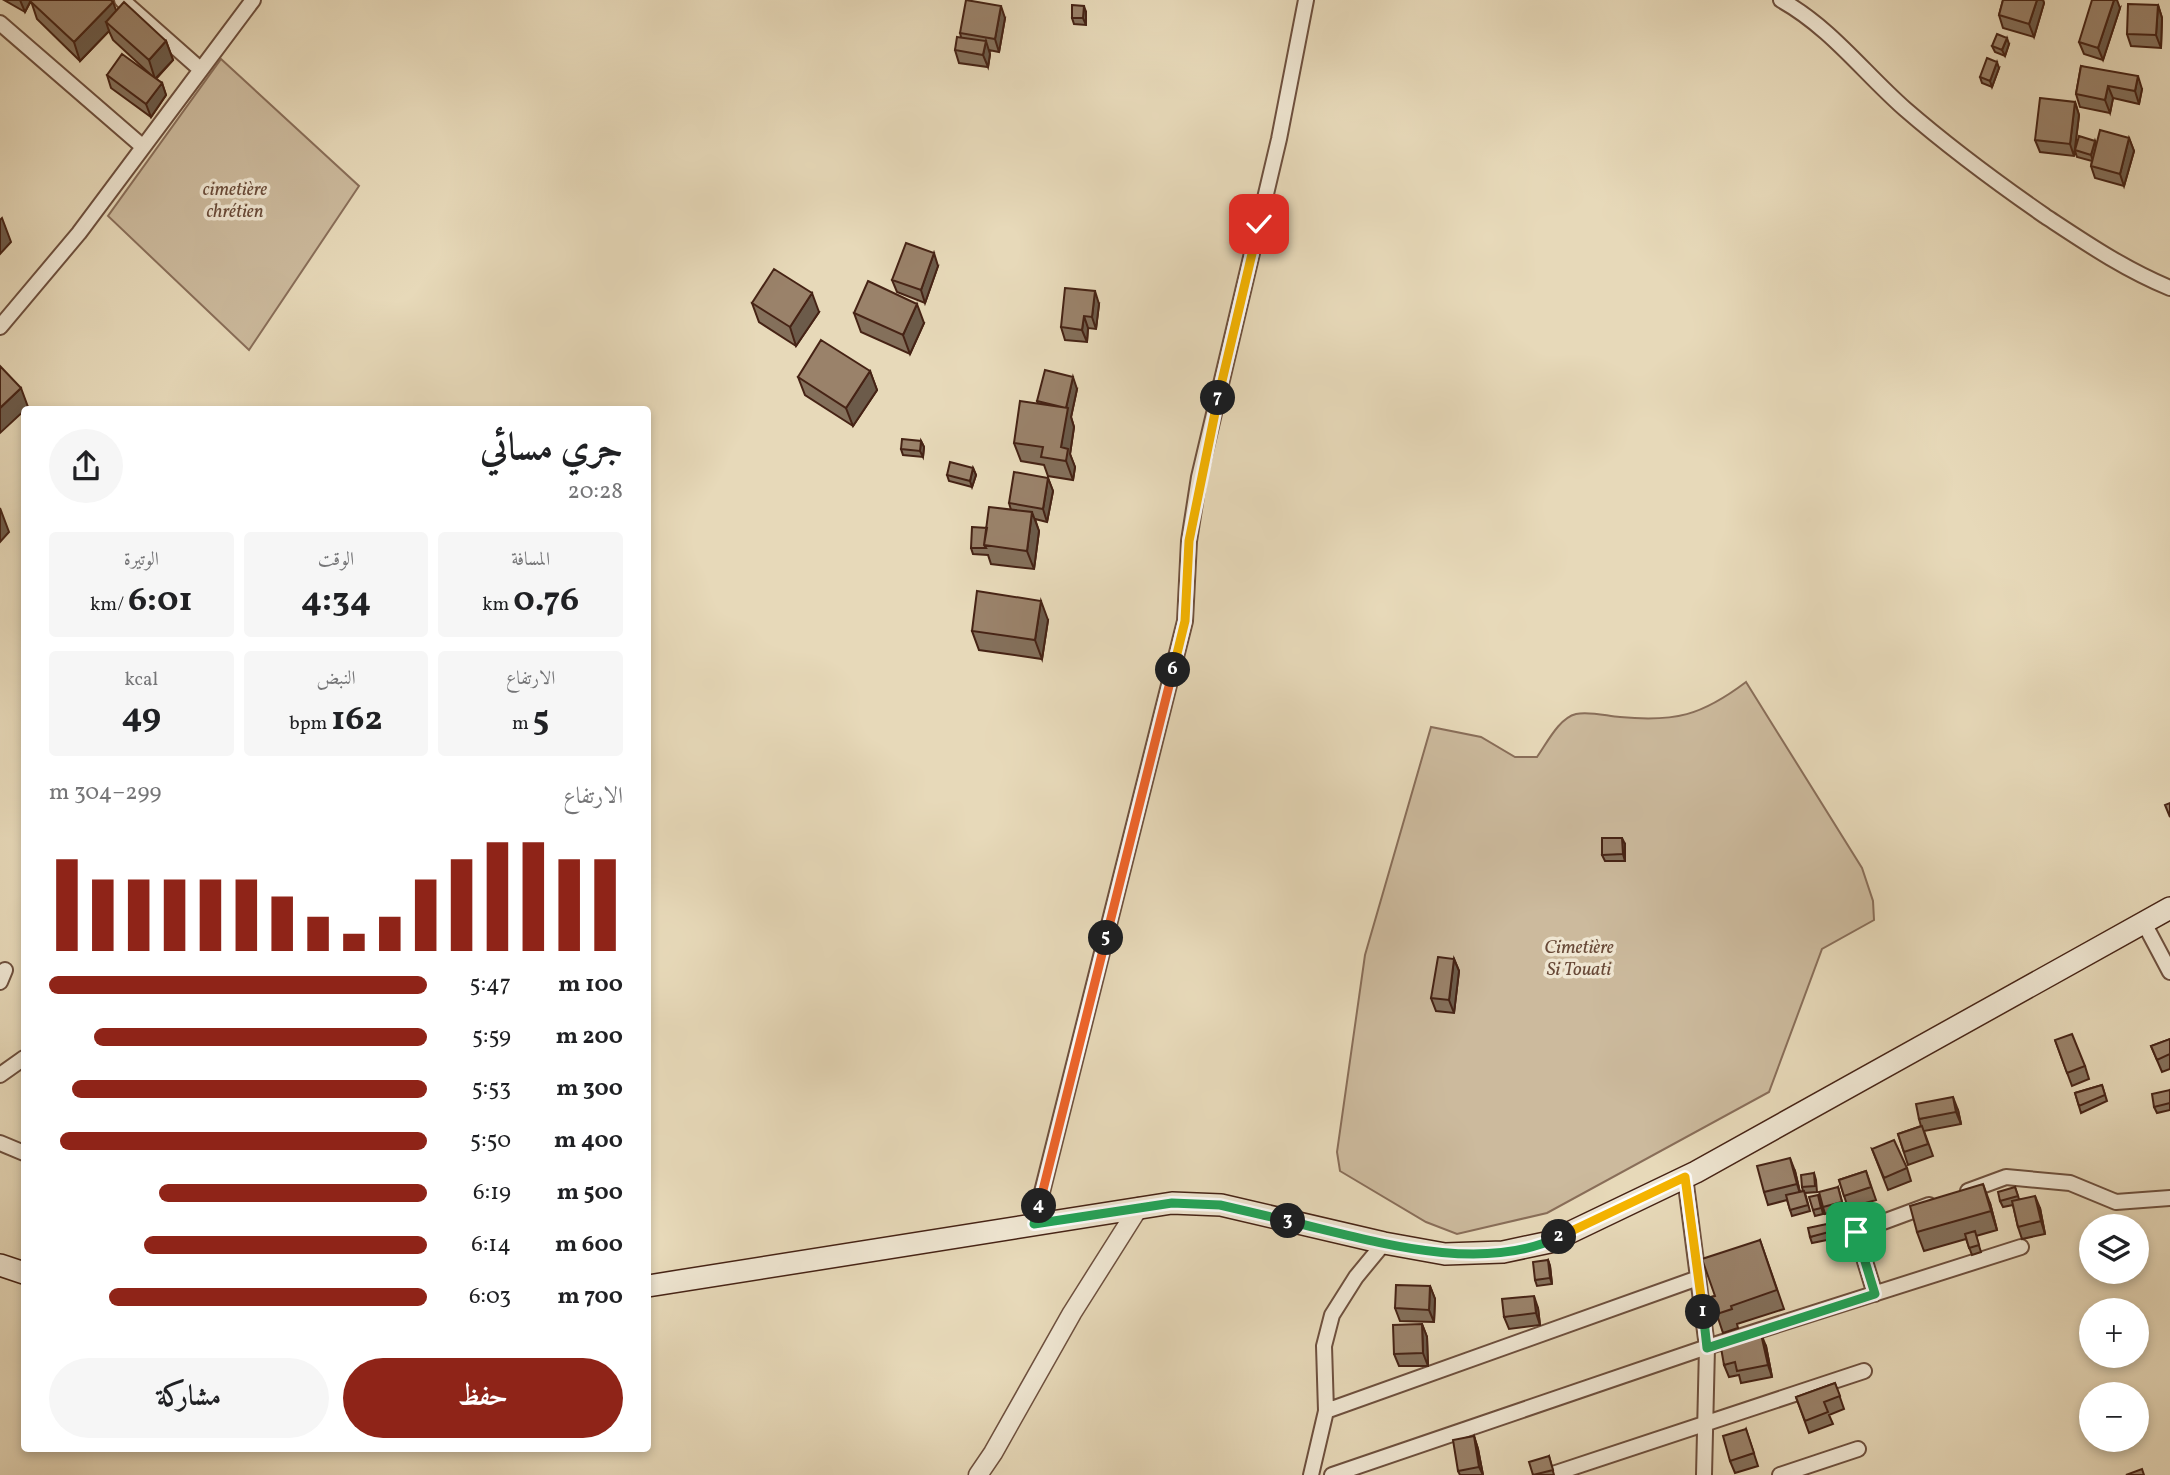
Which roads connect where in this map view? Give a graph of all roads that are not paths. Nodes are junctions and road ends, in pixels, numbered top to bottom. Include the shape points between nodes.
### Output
1 (122, 0) edge
2 (253, 0) edge
3 (1306, 0) edge
4 (1781, 0) edge
5 (0, 23) edge
6 (200, 69) junction
7 (142, 146) junction
8 (2170, 288) edge
9 (0, 327) edge
10 (2170, 908) edge
11 (2144, 922) junction
12 (2170, 972) edge
13 (21, 1060) edge
14 (0, 1075) edge
15 (0, 1143) edge
16 (21, 1152) edge
17 (1685, 1177) junction
18 (2170, 1199) edge
19 (1139, 1207) junction
20 (1034, 1224) junction
21 (1384, 1243) junction
22 (2021, 1247) dead end
23 (0, 1265) edge
24 (21, 1272) edge
25 (1698, 1278) junction
26 (651, 1286) edge
27 (1875, 1294) junction
28 (1707, 1348) junction
29 (1864, 1371) dead end
30 (1325, 1411) junction
31 (1705, 1424) junction
32 (1858, 1449) dead end
33 (978, 1475) edge
34 (1311, 1475) edge
35 (1332, 1475) edge
36 (1549, 1475) edge
37 (1704, 1475) edge
38 (1780, 1475) edge

1 - 6 street
2 - 6 street
3 - 20 street via 1279,139 1199,477 1189,541 1185,621
4 - 8 street via 1842,45 1903,107 1972,166 2120,267
5 - 7 street
6 - 7 street
7 - 9 street via 79,233
10 - 11 main road
11 - 12 street
11 - 17 main road
13 - 14 street
15 - 16 street
17 - 21 main road via 1550,1242 1503,1252 1445,1254
17 - 25 street
18 - 27 street via 2116,1202 2070,1183 2006,1177 1856,1232
19 - 20 main road
19 - 21 main road via 1220,1205
19 - 33 street
20 - 26 main road
21 - 30 street via 1332,1315 1324,1346
22 - 27 street
23 - 24 main road
25 - 28 street
25 - 30 street
27 - 28 street
28 - 31 street
28 - 35 street
29 - 31 street
30 - 34 street
31 - 36 street
31 - 37 street
32 - 38 street

